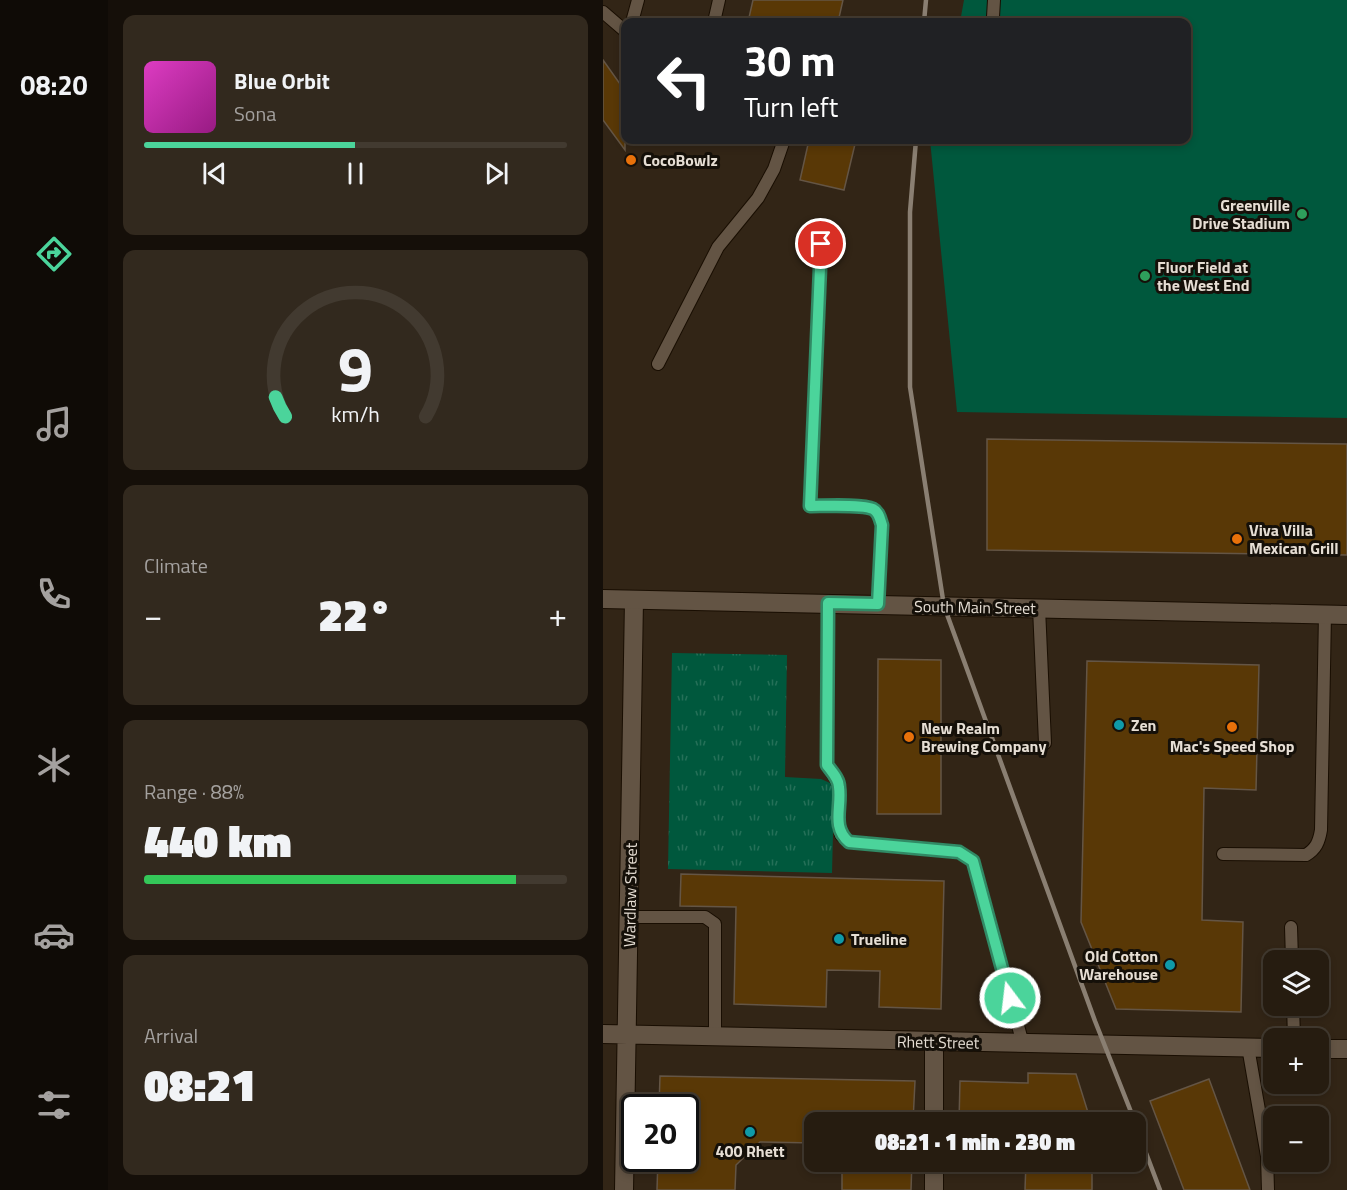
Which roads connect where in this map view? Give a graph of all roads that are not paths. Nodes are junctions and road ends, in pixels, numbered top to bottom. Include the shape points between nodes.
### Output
1 (638, 0) edge
2 (719, 0) edge
3 (994, 0) edge
4 (603, 12) edge
5 (633, 18) edge
6 (715, 18) edge
7 (993, 18) dead end
8 (621, 28) edge
9 (783, 144) edge
10 (821, 244) dead end
11 (658, 364) dead end
12 (603, 599) edge
13 (634, 600) junction
14 (828, 603) junction
15 (878, 604) junction
16 (1039, 608) junction
17 (1325, 614) junction
18 (1347, 615) edge
19 (1045, 743) dead end
20 (1223, 854) dead end
21 (629, 917) junction
22 (1291, 927) dead end
23 (1292, 950) edge
24 (603, 1034) edge
25 (628, 1035) junction
26 (715, 1037) junction
27 (934, 1042) junction
28 (1023, 1044) junction
29 (1248, 1047) junction
30 (1263, 1048) edge
31 (1329, 1048) edge
32 (1347, 1049) edge
33 (934, 1112) edge
34 (934, 1172) edge
35 (624, 1190) edge
36 (934, 1190) edge
37 (1268, 1190) edge

1 - 5 lane
2 - 6 lane
3 - 7 lane
4 - 8 lane
9 - 11 lane via 758,198 718,247
10 - 15 lane via 810,506 862,507 874,509 880,516
12 - 13 street, South Main Street
13 - 14 street, South Main Street
13 - 21 street, Wardlaw Street
14 - 15 street, South Main Street
14 - 28 lane via 827,765 839,784 841,835 849,842 959,852 973,861
15 - 16 street, South Main Street
16 - 17 street, South Main Street
16 - 19 lane
17 - 18 street, South Main Street
17 - 20 lane via 1319,841 1306,855
21 - 25 street, Wardlaw Street
21 - 26 lane via 705,917 715,924
22 - 23 lane
24 - 25 street, Rhett Street
25 - 26 street, Rhett Street
25 - 35 street, Wardlaw Street
26 - 27 street, Rhett Street
27 - 28 street, Rhett Street
27 - 33 street
28 - 29 street, Rhett Street
29 - 30 street, Rhett Street
29 - 37 lane via 1267,1156
31 - 32 street
34 - 36 street

